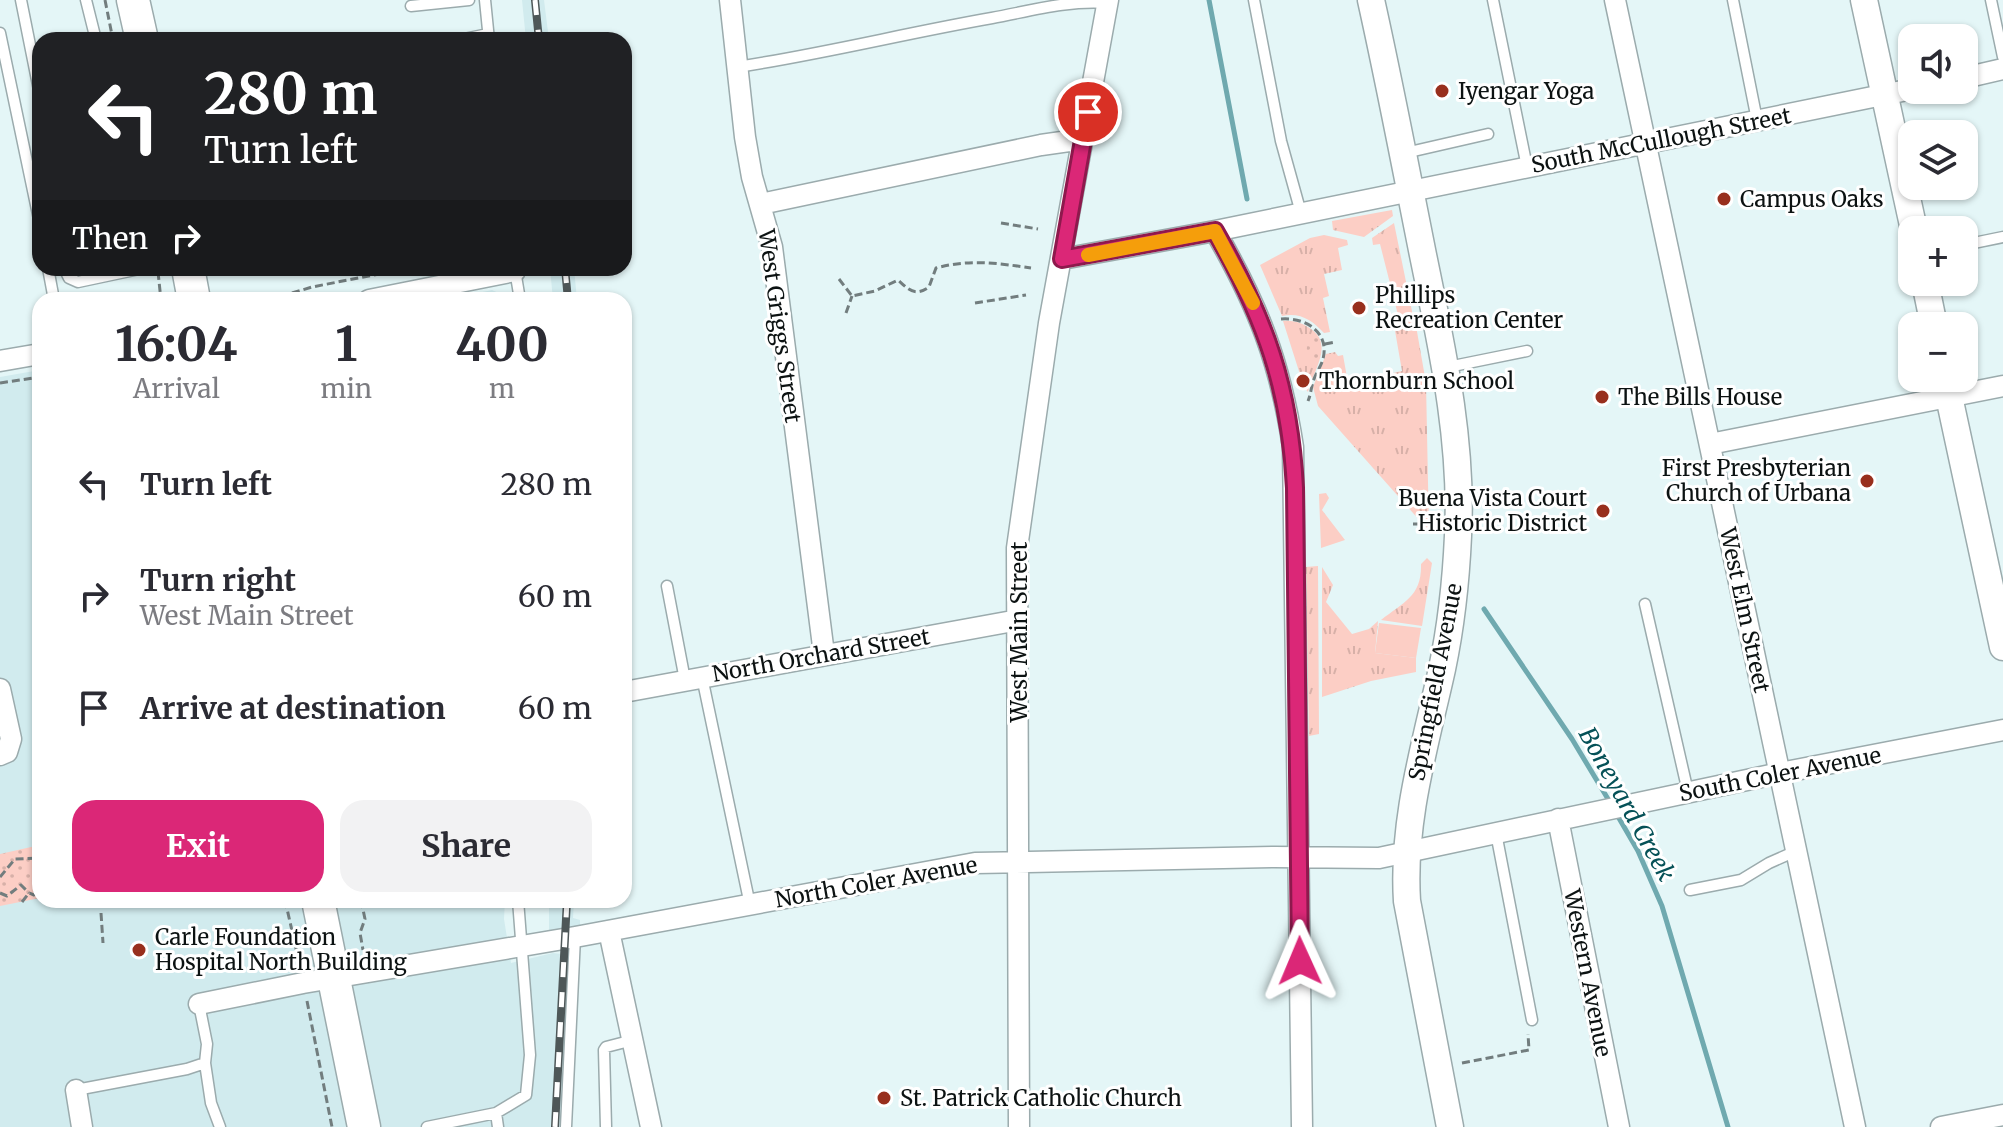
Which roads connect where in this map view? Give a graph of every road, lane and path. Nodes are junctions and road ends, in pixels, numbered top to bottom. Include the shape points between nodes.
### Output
1 (21, 0) edge
2 (85, 0) edge
3 (105, 0) edge
4 (133, 0) edge
5 (469, 0) edge
6 (485, 0) edge
7 (730, 0) edge
8 (1254, 0) edge
9 (1371, 0) edge
10 (1493, 0) edge
11 (1615, 0) edge
12 (1733, 0) edge
13 (1864, 0) edge
14 (1991, 0) edge
15 (431, 2) edge
16 (1108, 2) edge
17 (411, 6) dead end
18 (94, 32) edge
19 (111, 32) edge
20 (140, 32) edge
21 (488, 32) edge
22 (0, 33) edge
23 (32, 47) edge
24 (2003, 57) edge
25 (737, 67) junction
26 (2003, 69) edge
27 (1978, 75) edge
28 (1898, 92) edge
29 (1884, 95) junction
30 (1757, 120) junction
31 (1488, 134) dead end
32 (1083, 139) junction
33 (1646, 143) junction
34 (1403, 154) junction
35 (1527, 167) junction
36 (32, 186) edge
37 (1410, 191) junction
38 (761, 204) junction
39 (1301, 213) junction
40 (1911, 216) edge
41 (1001, 223) dead end
42 (1038, 229) dead end
43 (1215, 231) junction
44 (2003, 237) edge
45 (1978, 242) edge
46 (1062, 259) junction
47 (1031, 268) dead end
48 (68, 276) edge
49 (106, 276) edge
50 (369, 276) edge
51 (479, 276) edge
52 (839, 279) dead end
53 (295, 292) edge
54 (406, 292) edge
55 (1026, 295) dead end
56 (852, 296) junction
57 (975, 303) dead end
58 (846, 313) dead end
59 (1281, 319) dead end
60 (1335, 342) dead end
61 (1325, 344) junction
62 (1527, 351) dead end
63 (32, 355) edge
64 (0, 361) edge
65 (1446, 367) junction
66 (32, 378) edge
67 (0, 383) edge
68 (1978, 386) edge
69 (2003, 386) edge
70 (1926, 392) edge
71 (1948, 392) edge
72 (1308, 401) dead end
73 (1710, 444) junction
74 (1413, 524) dead end
75 (1437, 524) dead end
76 (667, 586) dead end
77 (1645, 604) dead end
78 (1018, 620) junction
79 (2003, 647) edge
80 (824, 654) junction
81 (693, 679) junction
82 (0, 689) edge
83 (632, 690) edge
84 (2003, 730) edge
85 (0, 755) edge
86 (1780, 773) junction
87 (1688, 792) junction
88 (1558, 819) junction
89 (1496, 833) junction
90 (1796, 851) junction
91 (1406, 854) junction
92 (1299, 857) junction
93 (32, 858) edge
94 (1018, 861) junction
95 (0, 877) edge
96 (1690, 890) dead end
97 (0, 893) edge
98 (29, 893) junction
99 (32, 894) edge
100 (22, 902) dead end
101 (750, 905) junction
102 (287, 908) edge
103 (320, 908) edge
104 (363, 908) edge
105 (519, 908) edge
106 (101, 913) dead end
107 (609, 931) junction
108 (575, 937) junction
109 (103, 943) dead end
110 (522, 946) junction
111 (363, 950) dead end
112 (302, 972) dead end
113 (334, 978) junction
114 (305, 992) dead end
115 (199, 1004) joint
116 (1532, 1020) joint
117 (633, 1040) junction
118 (205, 1063) junction
119 (1458, 1064) dead end
120 (76, 1090) joint
121 (496, 1113) junction
122 (2003, 1115) edge
123 (82, 1127) edge
124 (220, 1127) edge
125 (332, 1127) edge
126 (364, 1127) edge
127 (427, 1127) edge
128 (498, 1127) edge
129 (566, 1127) edge
130 (606, 1127) edge
131 (651, 1127) edge
132 (1019, 1127) edge
133 (1302, 1127) edge
134 (1450, 1127) edge
135 (1619, 1127) edge
136 (1855, 1127) edge
137 (1941, 1127) edge

1 - 23 lane
2 - 18 lane
3 - 19 path
4 - 20 main road
5 - 15 lane
6 - 21 lane
7 - 25 street, West Griggs Street
8 - 39 lane via 1281,141
9 - 34 street, Springfield Avenue
10 - 35 lane
11 - 33 street, West Elm Street
12 - 30 lane
13 - 29 street
14 - 24 lane
15 - 17 lane
16 - 25 lane via 1083,1
16 - 32 street, West Main Street
22 - 36 lane
25 - 38 street, West Griggs Street via 752,177
26 - 27 street
28 - 29 street, South McCullough Street
29 - 30 street, South McCullough Street
29 - 40 street
30 - 33 street, South McCullough Street
31 - 34 lane
32 - 38 street
32 - 46 street, West Main Street
33 - 35 street, South McCullough Street
33 - 73 street, West Elm Street
34 - 37 street, Springfield Avenue
35 - 37 street, South McCullough Street
37 - 39 street, South McCullough Street
37 - 65 street, Springfield Avenue
38 - 80 street, West Griggs Street via 772,247
39 - 43 street, South McCullough Street
41 - 42 path
43 - 46 street, South McCullough Street
43 - 92 street via 1271,348 1293,447
44 - 45 lane
46 - 78 street, West Main Street via 1017,548
47 - 56 path via 953,263 936,268 923,291 907,291 898,280
48 - 49 lane via 78,282
50 - 53 path
51 - 54 street
52 - 56 path
55 - 57 path
56 - 58 path
59 - 61 path via 1308,324
60 - 61 path
61 - 72 path
62 - 65 lane
63 - 64 street
65 - 91 street, Springfield Avenue via 1458,464 1458,539 1442,666 1415,780
66 - 67 path
68 - 69 street
70 - 73 street
71 - 79 street
73 - 86 street, West Elm Street
74 - 75 path
76 - 81 lane
77 - 87 lane
78 - 80 street, North Orchard Street
78 - 94 street, West Main Street
80 - 81 street, North Orchard Street
81 - 83 street, North Orchard Street
81 - 101 lane
82 - 85 street via 11,739 7,752
84 - 86 street, South Coler Avenue
86 - 87 street, South Coler Avenue
86 - 90 street, West Elm Street
87 - 88 street, South Coler Avenue
88 - 89 street, North Coler Avenue
88 - 135 street, Western Avenue
89 - 91 street, North Coler Avenue
89 - 116 lane
90 - 96 lane via 1741,880
90 - 136 street, West Elm Street
91 - 92 street, North Coler Avenue
91 - 134 street, Springfield Avenue via 1407,901
92 - 94 street, North Coler Avenue
92 - 133 street
93 - 95 path via 15,859
94 - 101 street, North Coler Avenue via 975,863
94 - 132 street, West Main Street
97 - 98 path via 7,896 21,885
98 - 99 path
98 - 100 path
101 - 107 street, North Coler Avenue
102 - 112 path
103 - 113 main road
104 - 111 path
105 - 110 lane
106 - 109 path
107 - 108 street, North Coler Avenue
107 - 117 street
108 - 110 street, North Coler Avenue
108 - 129 lane
110 - 113 street, North Coler Avenue
110 - 121 lane via 530,1076 526,1095
113 - 115 street, North Coler Avenue
113 - 126 main road
114 - 125 path
115 - 118 lane
116 - 119 path via 1529,1050
117 - 130 lane via 604,1050
117 - 131 street
118 - 120 lane
118 - 124 lane
120 - 123 street
121 - 127 lane
121 - 128 lane
122 - 137 street

